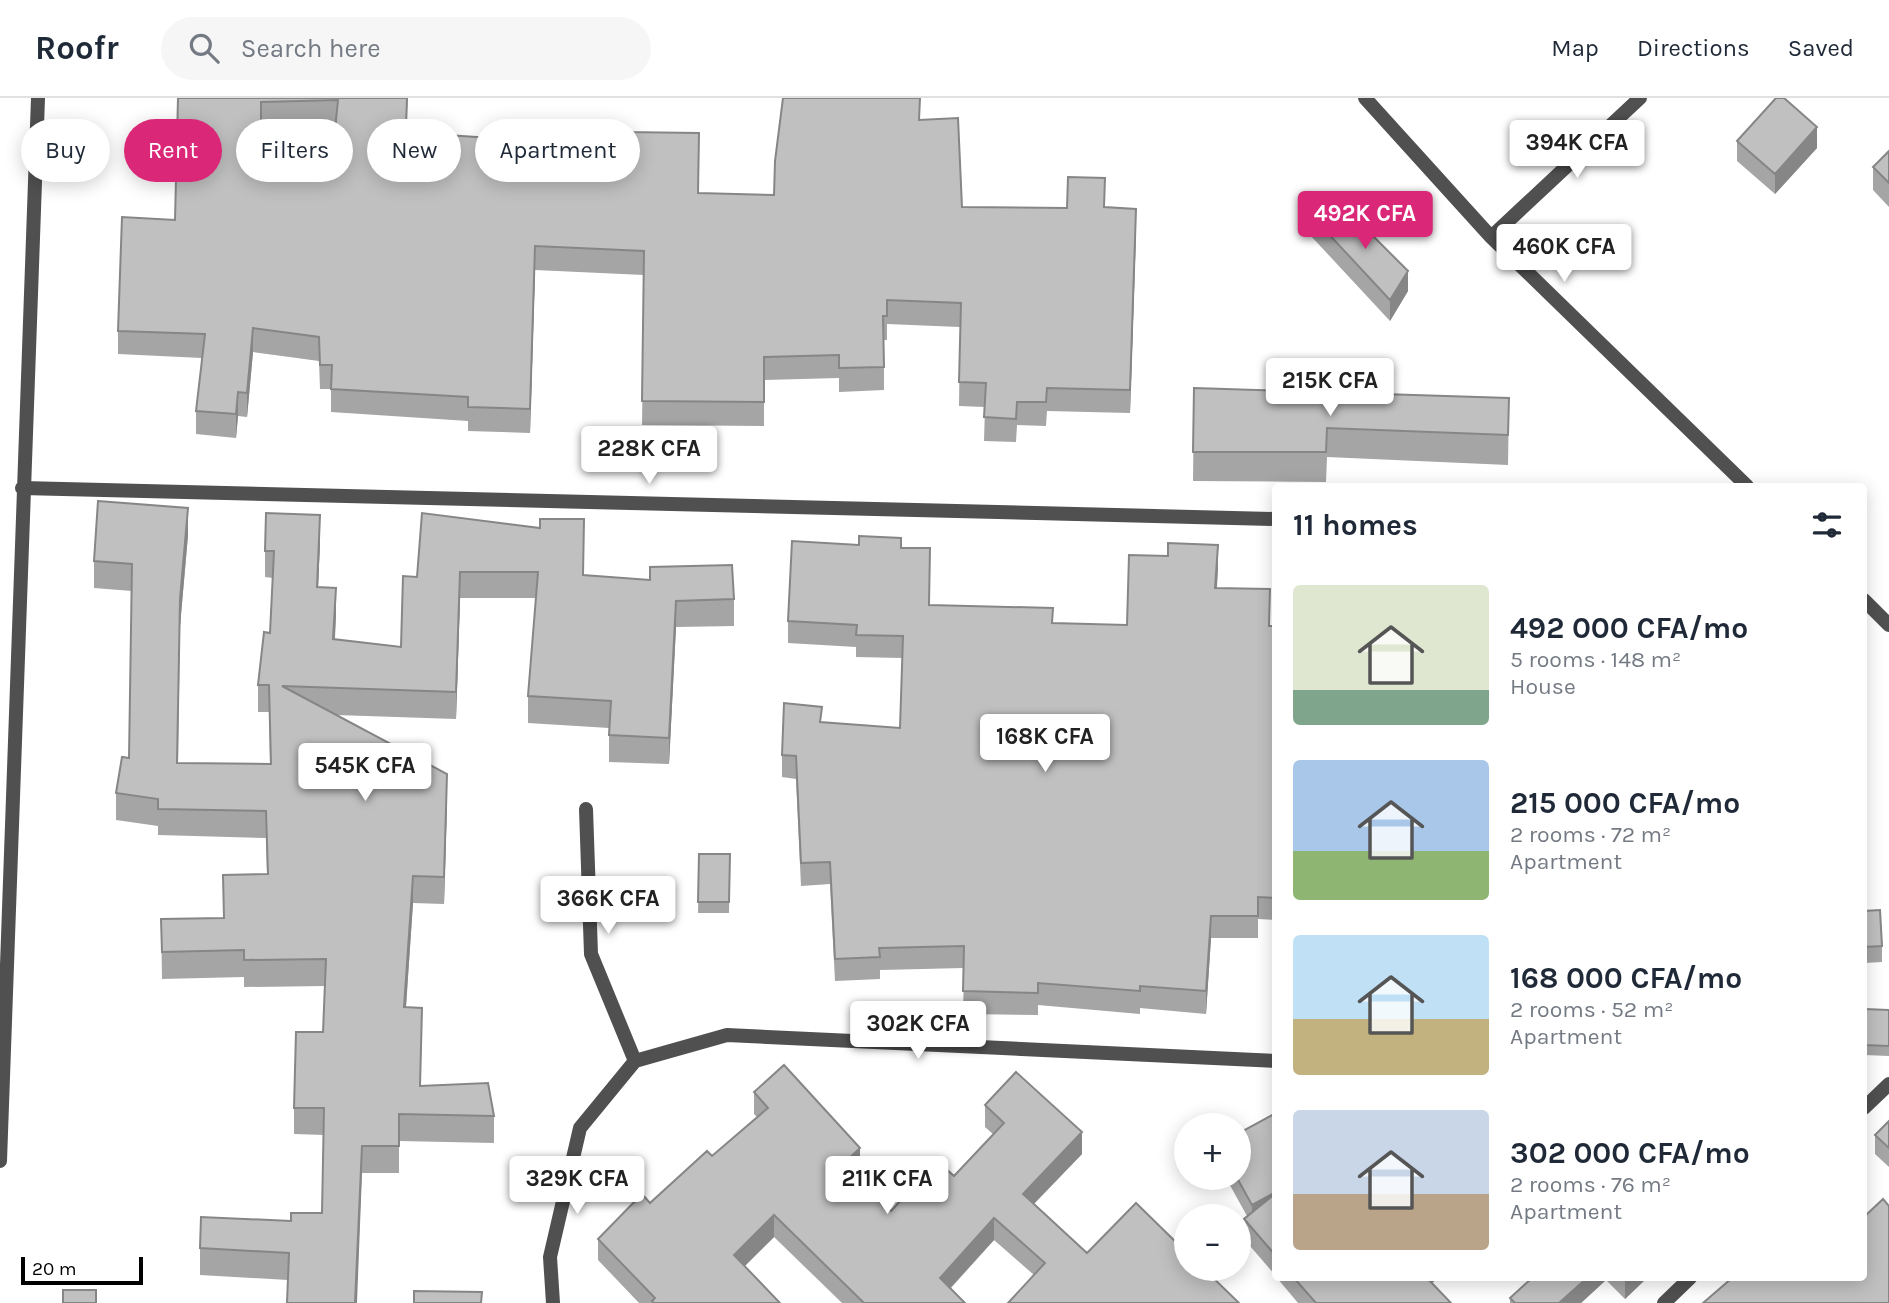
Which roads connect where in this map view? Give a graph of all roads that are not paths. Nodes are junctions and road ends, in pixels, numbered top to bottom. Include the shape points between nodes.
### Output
1 (38, 98) edge
2 (1365, 98) edge
3 (1640, 98) edge
4 (1491, 237) junction
5 (1744, 483) edge
6 (22, 488) junction
7 (1272, 519) edge
8 (1867, 603) edge
9 (1889, 625) edge
10 (586, 809) dead end
11 (635, 1061) junction
12 (1272, 1061) edge
13 (1889, 1084) edge
14 (1867, 1105) edge
15 (0, 1161) edge
16 (1687, 1281) edge
17 (553, 1303) edge
18 (1664, 1303) edge

1 - 6 street
2 - 4 street
3 - 4 street
4 - 5 street
6 - 7 street
6 - 15 street
8 - 9 street
10 - 11 street via 591,954
11 - 12 street via 727,1035
11 - 17 street via 580,1128 550,1257
13 - 14 street
16 - 18 street

